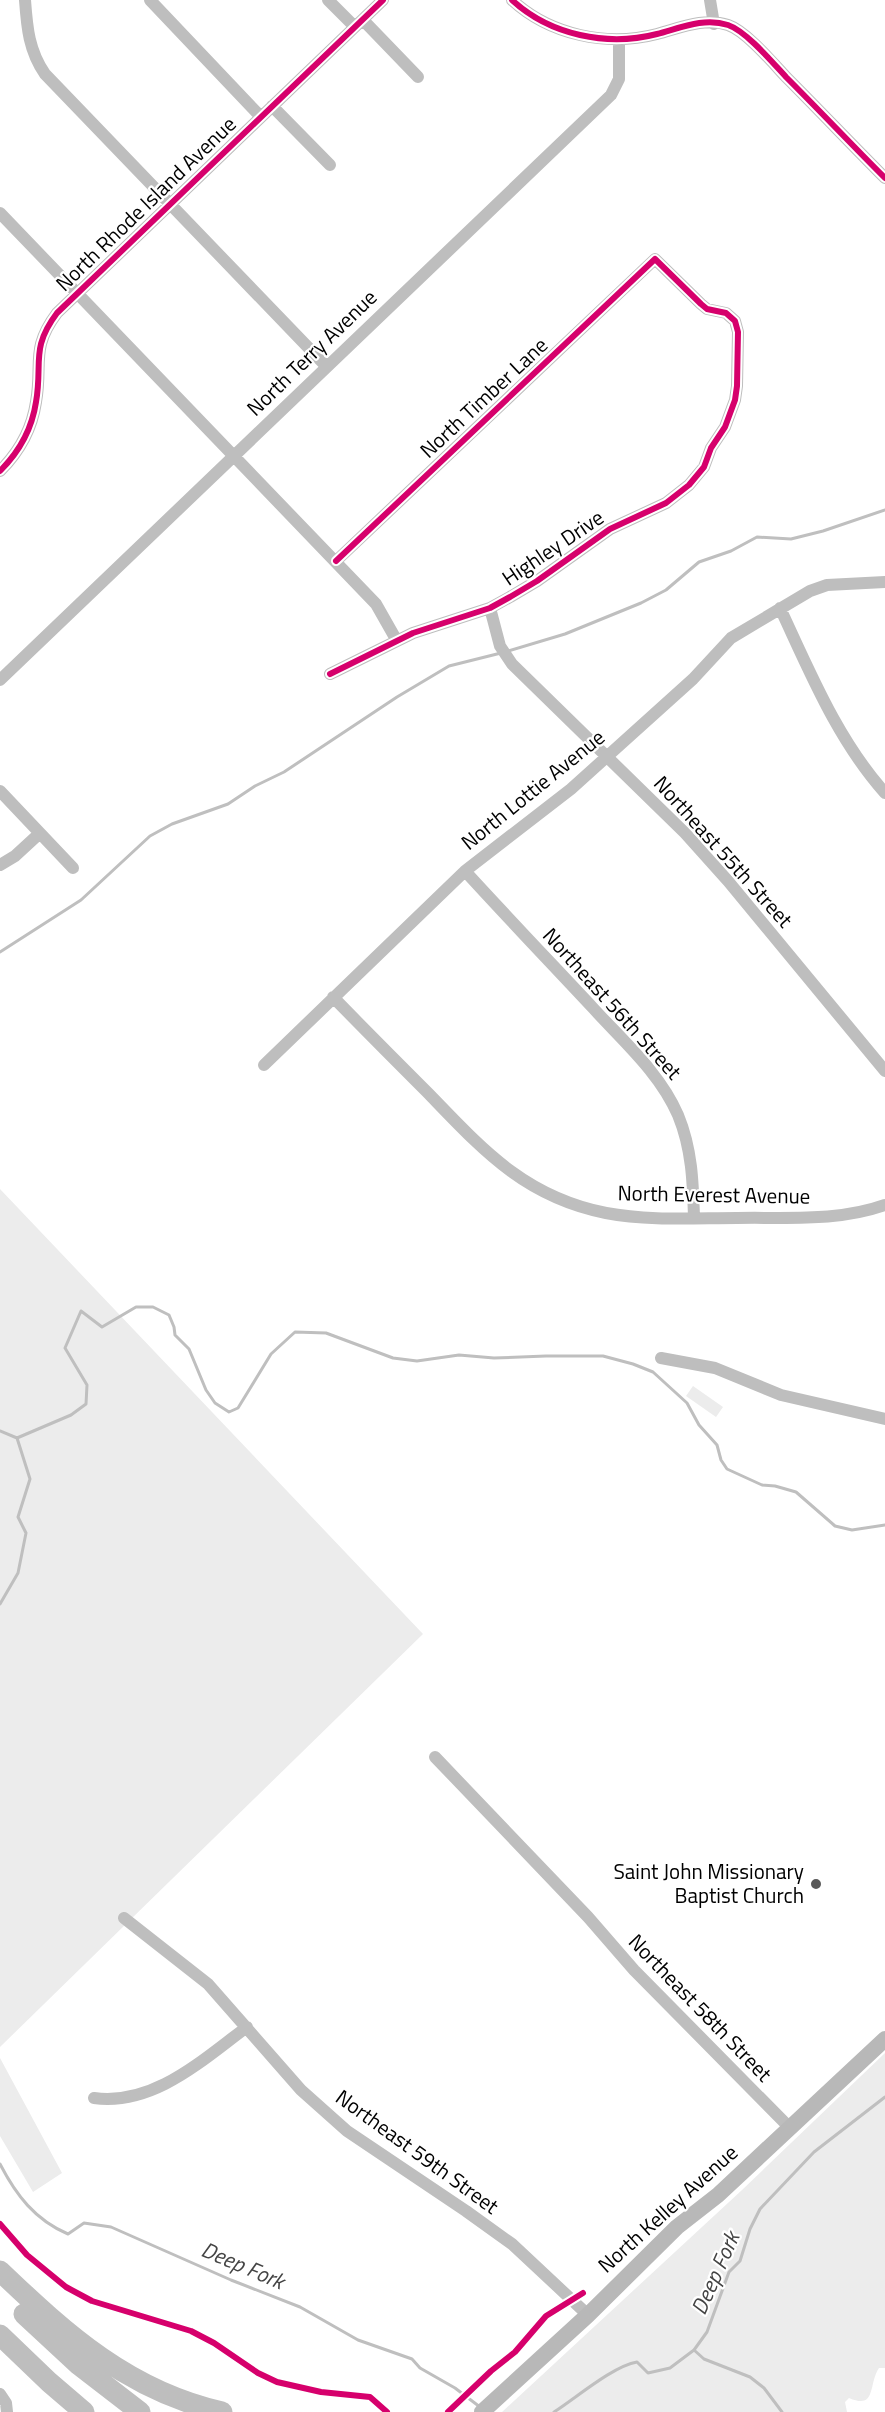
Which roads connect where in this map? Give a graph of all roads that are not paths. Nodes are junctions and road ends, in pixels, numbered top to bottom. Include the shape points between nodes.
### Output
1 (25, 0) edge
2 (150, 0) edge
3 (328, 0) edge
4 (383, 0) edge
5 (512, 0) edge
6 (711, 0) edge
7 (358, 23) junction
8 (714, 24) junction
9 (619, 39) junction
10 (418, 77) dead end
11 (272, 106) junction
12 (261, 117) junction
13 (330, 165) dead end
14 (885, 178) edge
15 (169, 204) junction
16 (0, 213) edge
17 (76, 292) junction
18 (731, 317) joint
19 (327, 367) junction
20 (233, 456) junction
21 (0, 471) edge
22 (336, 561) junction
23 (885, 582) edge
24 (490, 608) junction
25 (780, 608) junction
26 (398, 640) junction
27 (330, 674) dead end
28 (0, 680) edge
29 (607, 757) junction
30 (0, 791) edge
31 (885, 793) edge
32 (40, 833) junction
33 (0, 865) edge
34 (73, 868) dead end
35 (465, 871) junction
36 (333, 997) junction
37 (264, 1065) dead end
38 (885, 1071) edge
39 (885, 1205) edge
40 (694, 1218) junction
41 (661, 1358) dead end
42 (885, 1419) edge
43 (435, 1757) dead end
44 (124, 1918) dead end
45 (247, 2027) junction
46 (885, 2039) edge
47 (94, 2098) dead end
48 (789, 2128) junction
49 (0, 2271) edge
50 (0, 2287) edge
51 (588, 2315) junction
52 (0, 2335) edge
53 (0, 2394) edge
54 (7, 2412) edge
55 (68, 2412) edge
56 (84, 2412) edge
57 (140, 2412) edge
58 (222, 2412) edge
59 (482, 2412) edge

1 - 15 street via 32,54 45,75
2 - 12 street
3 - 7 street
4 - 7 street, North Rhode Island Avenue
5 - 9 street via 558,29
6 - 8 street
7 - 10 street
7 - 11 street, North Rhode Island Avenue
8 - 9 street via 693,24 646,37
8 - 14 street via 736,29 764,53
9 - 19 street, North Terry Avenue via 619,79 611,95
11 - 12 street, North Rhode Island Avenue
11 - 13 street
12 - 15 street, North Rhode Island Avenue
15 - 17 street, North Rhode Island Avenue
15 - 19 street
16 - 17 street
17 - 20 street
17 - 21 street, North Rhode Island Avenue via 57,312 39,344 31,422 21,445
18 - 22 street, North Timber Lane via 707,309 655,258
18 - 24 street, Highley Drive via 738,332 735,400 696,477 666,502 610,529 537,581
19 - 20 street, North Terry Avenue
20 - 22 street
20 - 28 street, North Terry Avenue
22 - 26 street via 376,604
23 - 25 street, North Lottie Avenue via 827,585
24 - 26 street, Highley Drive
24 - 29 street, Northeast 55th Street via 504,655
25 - 29 street, North Lottie Avenue via 726,642 693,679
25 - 31 street via 835,724
26 - 27 street, Highley Drive
29 - 35 street, North Lottie Avenue via 550,807
29 - 38 street, Northeast 55th Street via 714,865
30 - 32 street
32 - 33 street
32 - 34 street
35 - 36 street, North Lottie Avenue
35 - 40 street, Northeast 56th Street via 641,1060 665,1091 690,1156
36 - 37 street, North Lottie Avenue
36 - 40 street, North Everest Avenue via 509,1172 565,1201 605,1213
39 - 40 street, North Everest Avenue via 843,1216
41 - 42 street via 715,1368 800,1400
43 - 48 street, Northeast 58th Street via 634,1970
44 - 45 street, Northeast 59th Street via 208,1984
45 - 47 street via 175,2080 144,2093 108,2100
45 - 51 street, Northeast 59th Street via 300,2090 347,2131 512,2244
46 - 48 street, North Kelley Avenue
48 - 51 street, North Kelley Avenue via 678,2227
49 - 58 highway via 54,2323 117,2369 155,2390
50 - 57 highway via 45,2335
51 - 59 street, North Kelley Avenue
52 - 55 highway
52 - 56 highway
53 - 54 street

